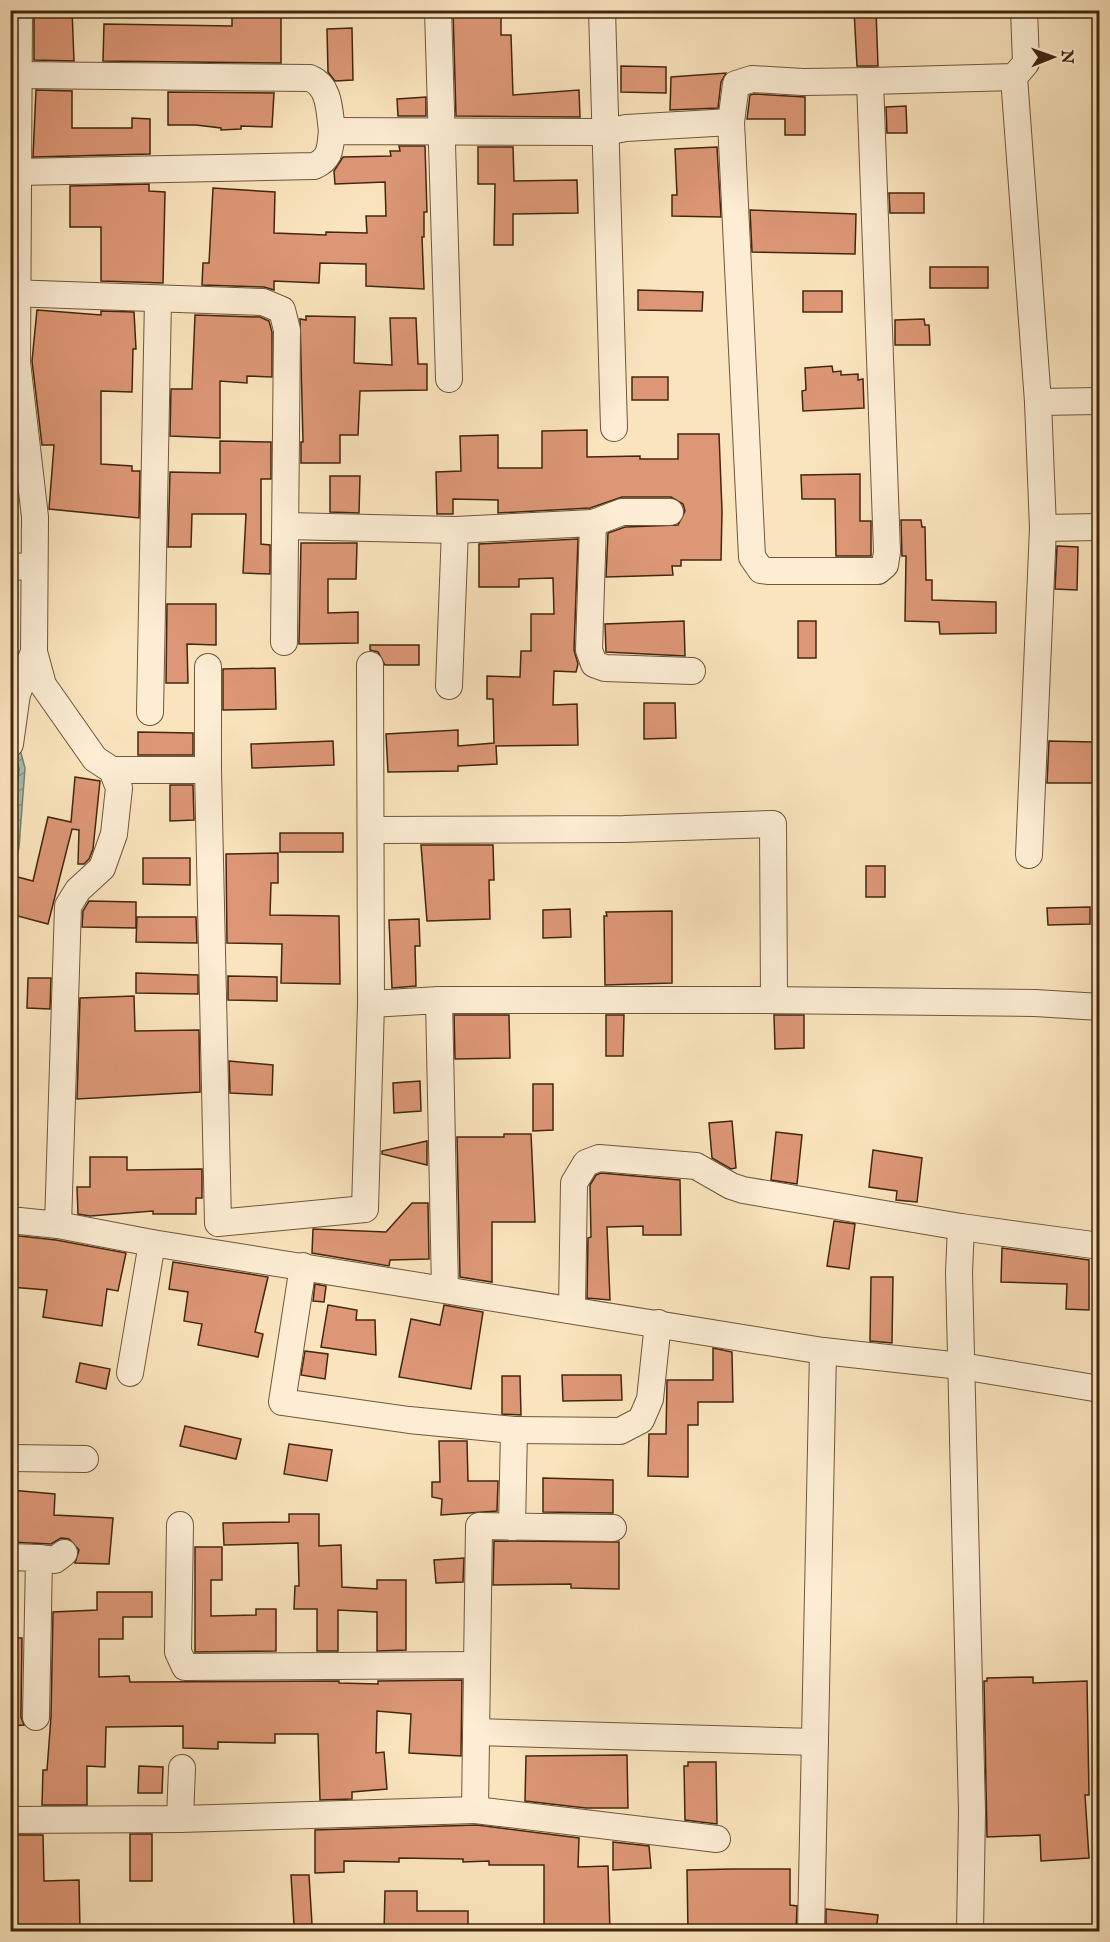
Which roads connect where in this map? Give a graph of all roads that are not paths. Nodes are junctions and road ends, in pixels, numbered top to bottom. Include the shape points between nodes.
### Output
1 (19, 10) edge
2 (438, 10) edge
3 (602, 10) edge
4 (1024, 10) edge
5 (15, 58) edge
6 (1014, 77) junction
7 (870, 81) junction
8 (731, 122) junction
9 (332, 131) junction
10 (605, 132) junction
11 (14, 133) edge
12 (443, 134) junction
13 (18, 172) junction
14 (14, 293) edge
15 (158, 299) junction
16 (449, 379) dead end
17 (1100, 401) edge
18 (1038, 402) junction
19 (614, 428) dead end
20 (18, 443) edge
21 (670, 512) dead end
22 (593, 523) junction
23 (287, 526) junction
24 (1100, 527) edge
25 (1043, 528) junction
26 (455, 530) junction
27 (22, 567) edge
28 (284, 642) dead end
29 (34, 652) junction
30 (370, 665) dead end
31 (208, 667) dead end
32 (692, 671) dead end
33 (449, 686) dead end
34 (150, 712) dead end
35 (10, 744) edge
36 (112, 770) junction
37 (208, 770) junction
38 (372, 830) junction
39 (1029, 855) dead end
40 (439, 1000) junction
41 (774, 1000) junction
42 (371, 1004) junction
43 (1100, 1007) edge
44 (10, 1220) edge
45 (58, 1226) junction
46 (961, 1227) junction
47 (152, 1243) junction
48 (1100, 1246) edge
49 (303, 1266) junction
50 (445, 1288) junction
51 (572, 1309) junction
52 (658, 1323) junction
53 (823, 1351) junction
54 (961, 1366) junction
55 (130, 1373) dead end
56 (1100, 1389) edge
57 (514, 1430) junction
58 (10, 1458) edge
59 (85, 1459) dead end
60 (180, 1525) dead end
61 (512, 1527) junction
62 (613, 1528) dead end
63 (64, 1553) dead end
64 (10, 1557) edge
65 (39, 1558) junction
66 (477, 1665) junction
67 (36, 1717) dead end
68 (476, 1732) junction
69 (815, 1742) junction
70 (182, 1768) dead end
71 (475, 1810) junction
72 (180, 1818) junction
73 (10, 1820) edge
74 (717, 1839) dead end
75 (811, 1932) edge
76 (970, 1932) edge

1 - 5 street
2 - 12 street
3 - 10 street
4 - 6 street via 1026,63
5 - 9 street via 310,78 320,82 325,90
5 - 11 street
6 - 7 street
6 - 18 street
7 - 8 street via 740,81 736,84
7 - 8 street via 888,552 885,565 878,571 769,572 761,570 752,557
8 - 10 street
9 - 12 street
9 - 13 street via 329,154 324,162 314,166
10 - 12 street
10 - 19 street
11 - 13 street
12 - 16 street
13 - 14 street
14 - 15 street
14 - 20 street
15 - 23 street via 263,302 282,310 288,330
15 - 34 street
17 - 18 street
18 - 25 street
20 - 27 street via 32,472 35,517
21 - 22 street via 622,512
22 - 26 street
22 - 32 street via 589,650 594,664 605,668
23 - 26 street
23 - 28 street
24 - 25 street
25 - 39 street
26 - 33 street
27 - 29 street
29 - 35 street via 17,694
29 - 36 street via 43,685 95,759
30 - 38 street
31 - 37 street
36 - 37 street
36 - 45 street via 119,788 114,834 102,868 78,890 68,906
37 - 42 street via 218,1223 365,1209
38 - 41 street via 773,824
38 - 42 street
40 - 41 street
40 - 42 street
40 - 50 street
41 - 43 street
44 - 45 street
45 - 47 street
46 - 48 street
46 - 51 street via 743,1190 696,1166 598,1158 586,1163 574,1183
46 - 54 street
47 - 49 street
47 - 55 street
49 - 50 street
49 - 57 street via 282,1402
50 - 51 street
51 - 52 street
52 - 53 street
52 - 57 street via 650,1399 640,1420 620,1431
53 - 54 street
53 - 69 street
54 - 56 street
54 - 76 street via 972,1812
57 - 61 street
58 - 59 street
60 - 66 street via 178,1652 185,1666
61 - 62 street
61 - 66 street via 479,1526
63 - 65 street via 55,1560
64 - 65 street
65 - 67 street
66 - 68 street
68 - 69 street
68 - 71 street
69 - 75 street
70 - 72 street
71 - 72 street
71 - 74 street
72 - 73 street

